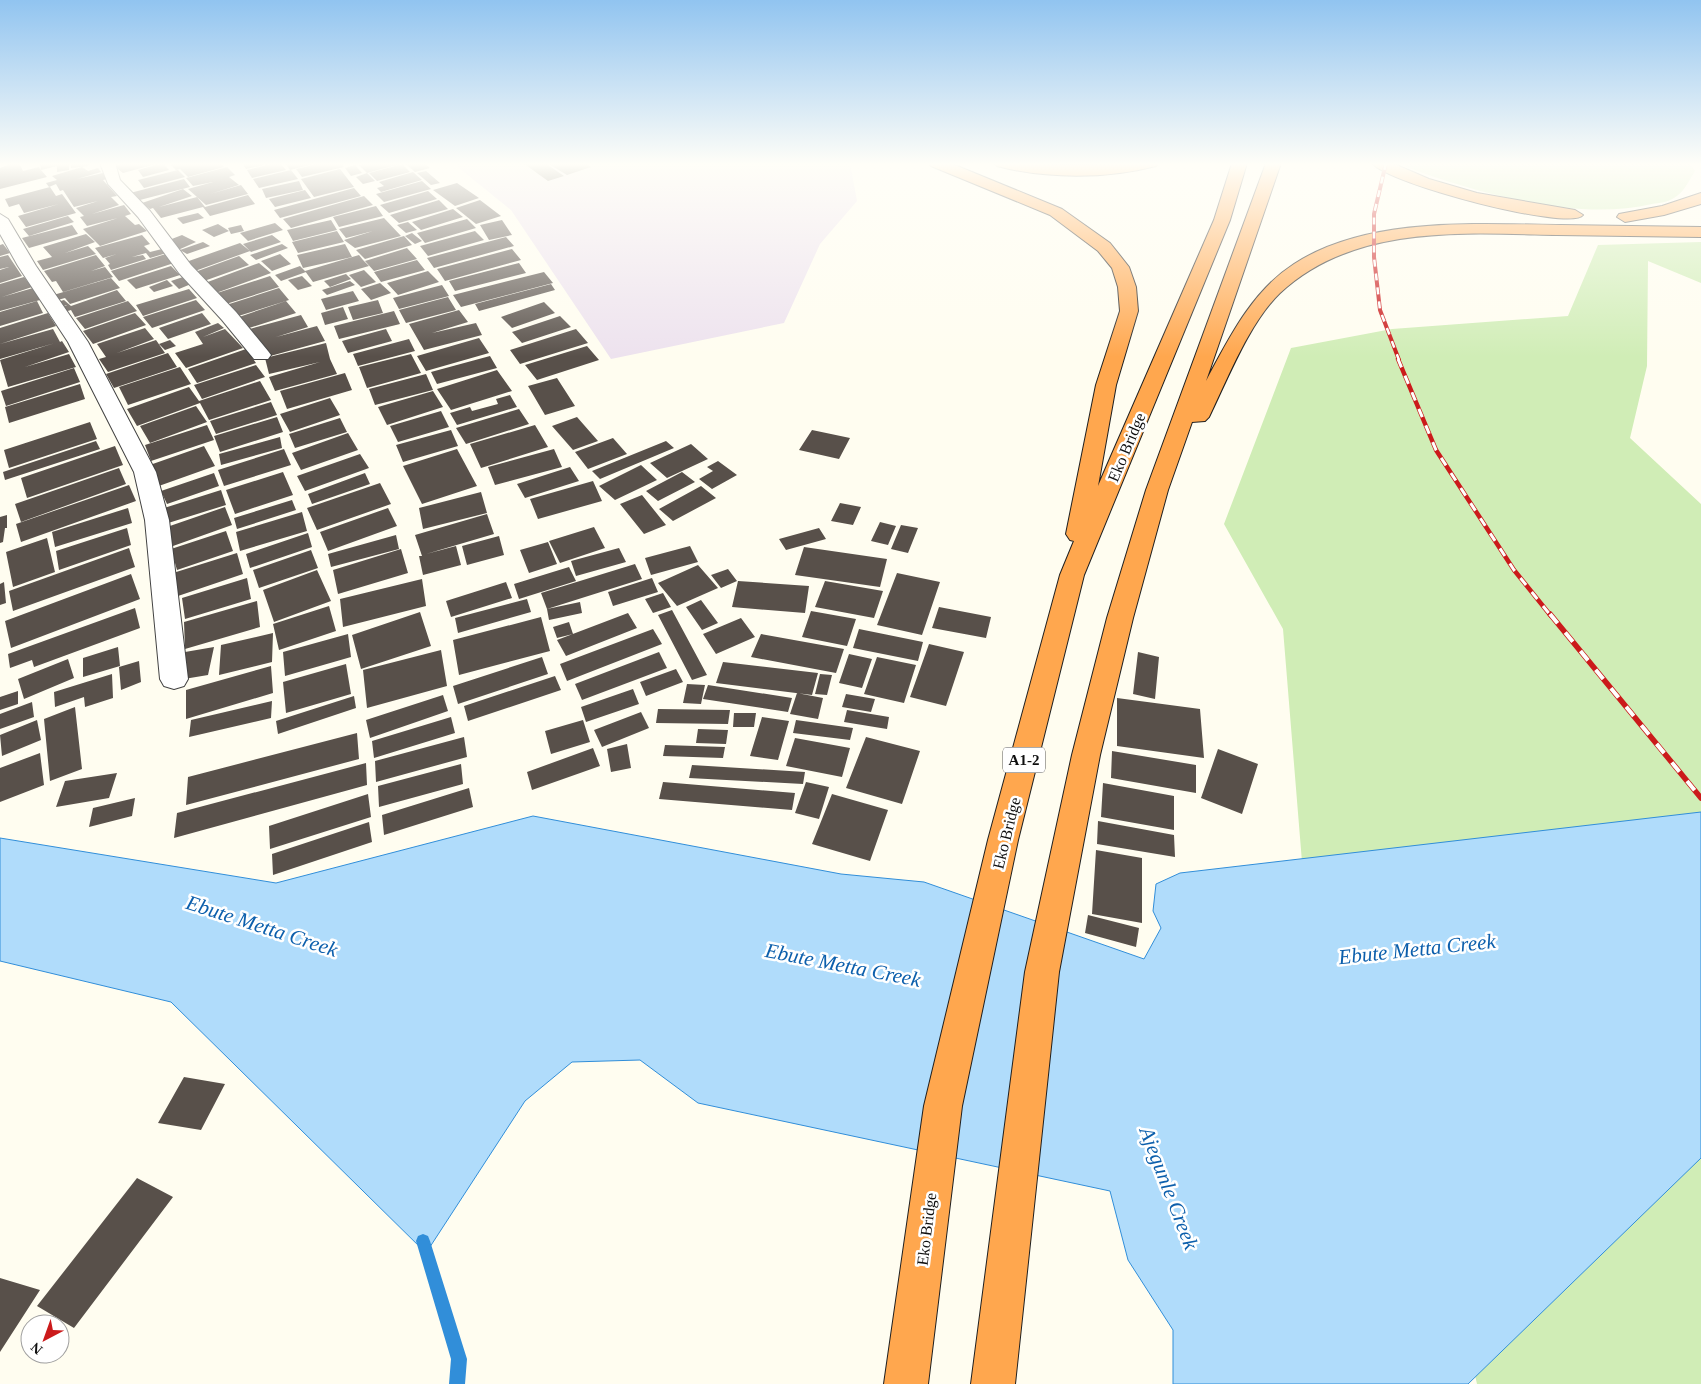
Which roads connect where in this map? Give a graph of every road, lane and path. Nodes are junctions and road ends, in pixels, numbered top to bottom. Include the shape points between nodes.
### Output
1 (5, 228) edge
2 (154, 228) edge
3 (1077, 228) edge
4 (1219, 228) edge
5 (1251, 228) edge
6 (1701, 232) edge
7 (261, 356) dead end
8 (1157, 490) junction
9 (1072, 575) junction
10 (174, 679) dead end
11 (906, 1384) edge
12 (993, 1384) edge

1 - 10 street via 78,342 145,472 156,520
2 - 7 street via 185,269
3 - 9 highway via 1104,247 1120,267 1127,287 1128,311 1106,386 1086,483
4 - 9 highway, Eko Bridge / A1-2
5 - 8 highway
6 - 8 highway via 1439,231 1356,243 1323,255 1273,290 1252,319
8 - 12 highway via 1120,618 1086,755 1042,972
9 - 11 highway, Eko Bridge / A1-2 via 1003,840 942,1106

